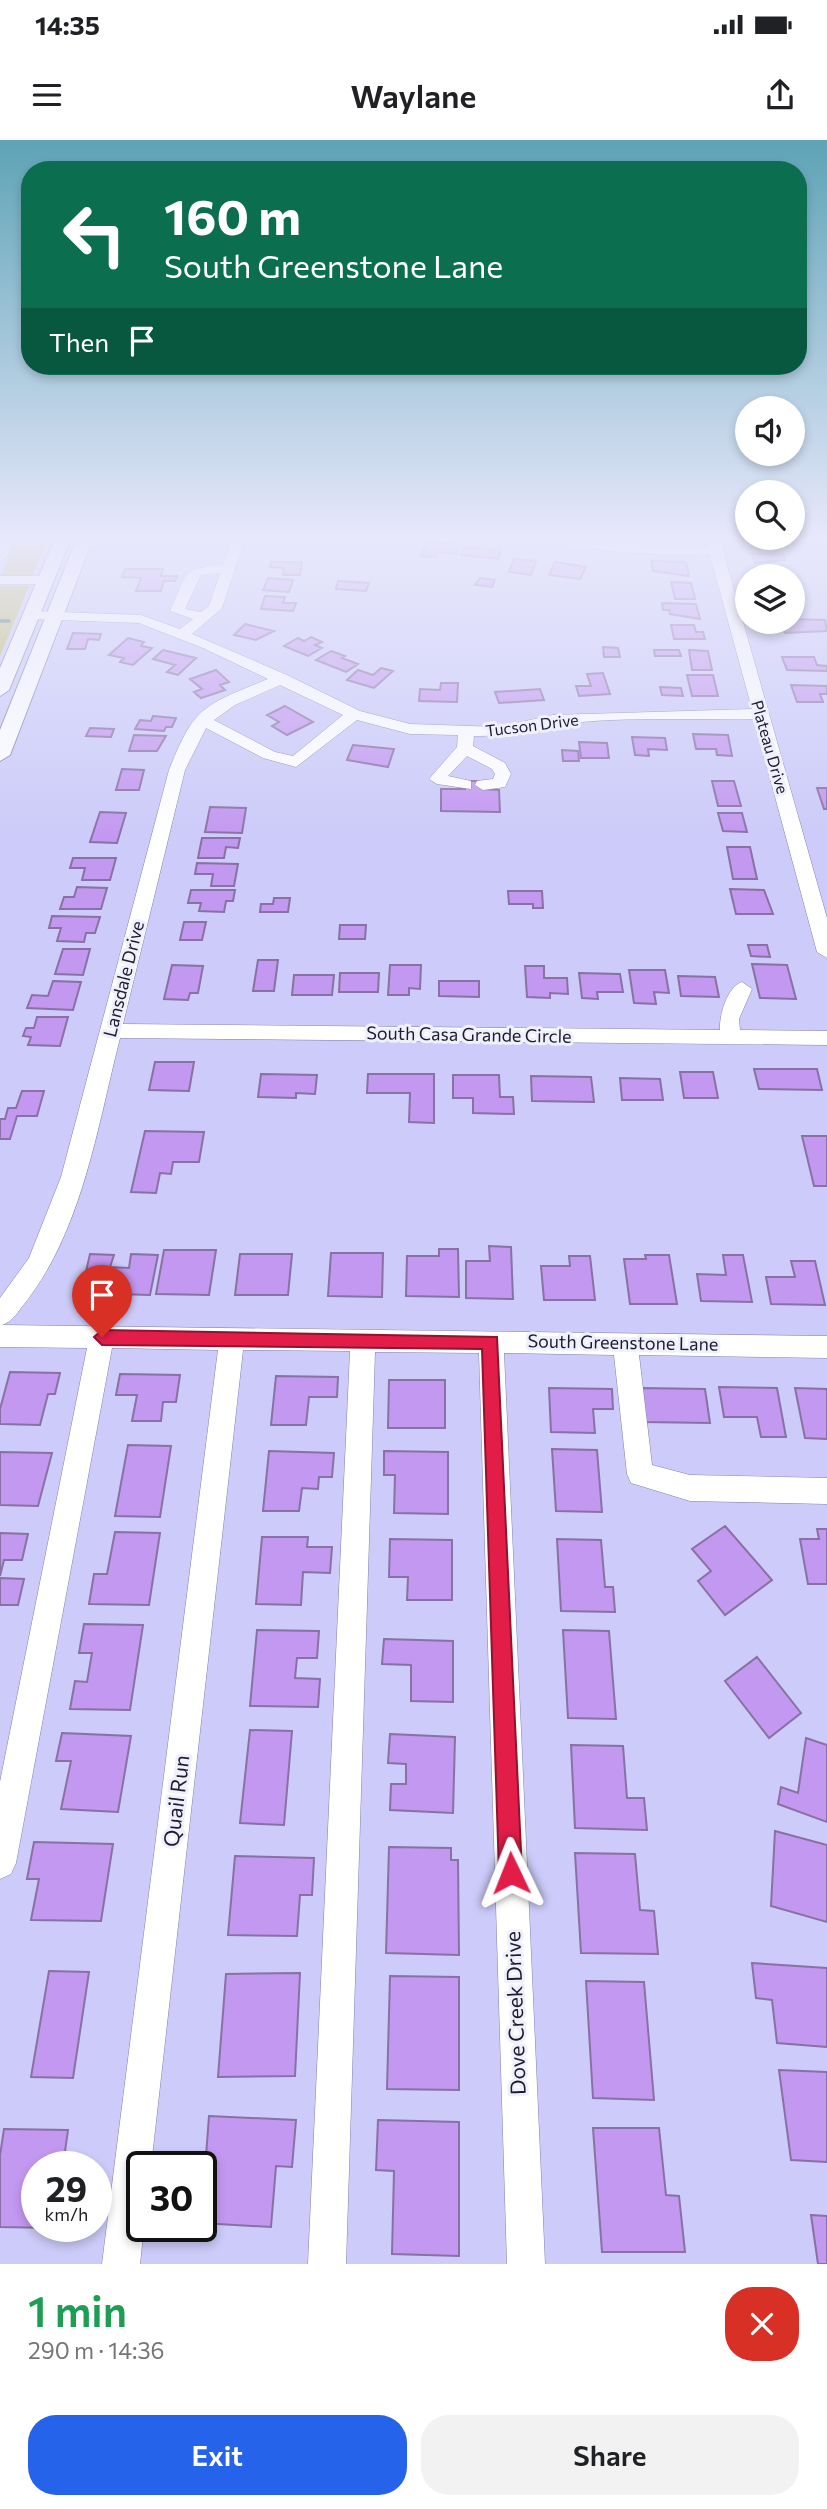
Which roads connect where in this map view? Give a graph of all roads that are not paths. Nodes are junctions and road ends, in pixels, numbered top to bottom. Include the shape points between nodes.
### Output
1 (21, 640) edge
2 (45, 640) edge
3 (197, 640) edge
4 (740, 640) edge
5 (282, 678) junction
6 (0, 690) edge
7 (354, 714) junction
8 (761, 714) junction
9 (202, 720) junction
10 (466, 740) junction
11 (0, 754) edge
12 (465, 785) dead end
13 (483, 785) dead end
14 (827, 952) edge
15 (742, 989) dead end
16 (111, 1031) junction
17 (827, 1038) edge
18 (731, 1039) junction
19 (0, 1315) edge
20 (0, 1336) edge
21 (102, 1337) junction
22 (232, 1339) junction
23 (363, 1340) junction
24 (491, 1342) junction
25 (625, 1343) junction
26 (827, 1347) edge
27 (827, 1491) edge
28 (0, 1863) edge
29 (121, 2264) edge
30 (327, 2264) edge
31 (526, 2264) edge

1 - 6 main road
2 - 11 main road
3 - 5 street, Tucson Drive
4 - 8 street, Plateau Drive
5 - 7 street, Tucson Drive
5 - 9 street, Lansdale Drive
7 - 9 street via 296,762 269,755
7 - 10 street, Tucson Drive
8 - 10 street, Tucson Drive via 553,720
8 - 14 street, Plateau Drive
9 - 16 street, Lansdale Drive via 188,740 177,770
10 - 12 street via 437,779
10 - 13 street via 503,774 499,783
15 - 18 street via 729,1019
16 - 18 street, South Casa Grande Circle
16 - 19 street, Lansdale Drive via 55,1232 24,1290
17 - 18 street, South Casa Grande Circle
20 - 21 street, South Greenstone Lane
21 - 22 street, South Greenstone Lane
21 - 28 street
22 - 23 street, South Greenstone Lane
22 - 29 street, Quail Run
23 - 24 street, South Greenstone Lane
23 - 30 street
24 - 25 street, South Greenstone Lane
24 - 31 street, Dove Creek Drive
25 - 26 street, South Greenstone Lane
25 - 27 street via 640,1474 690,1488

